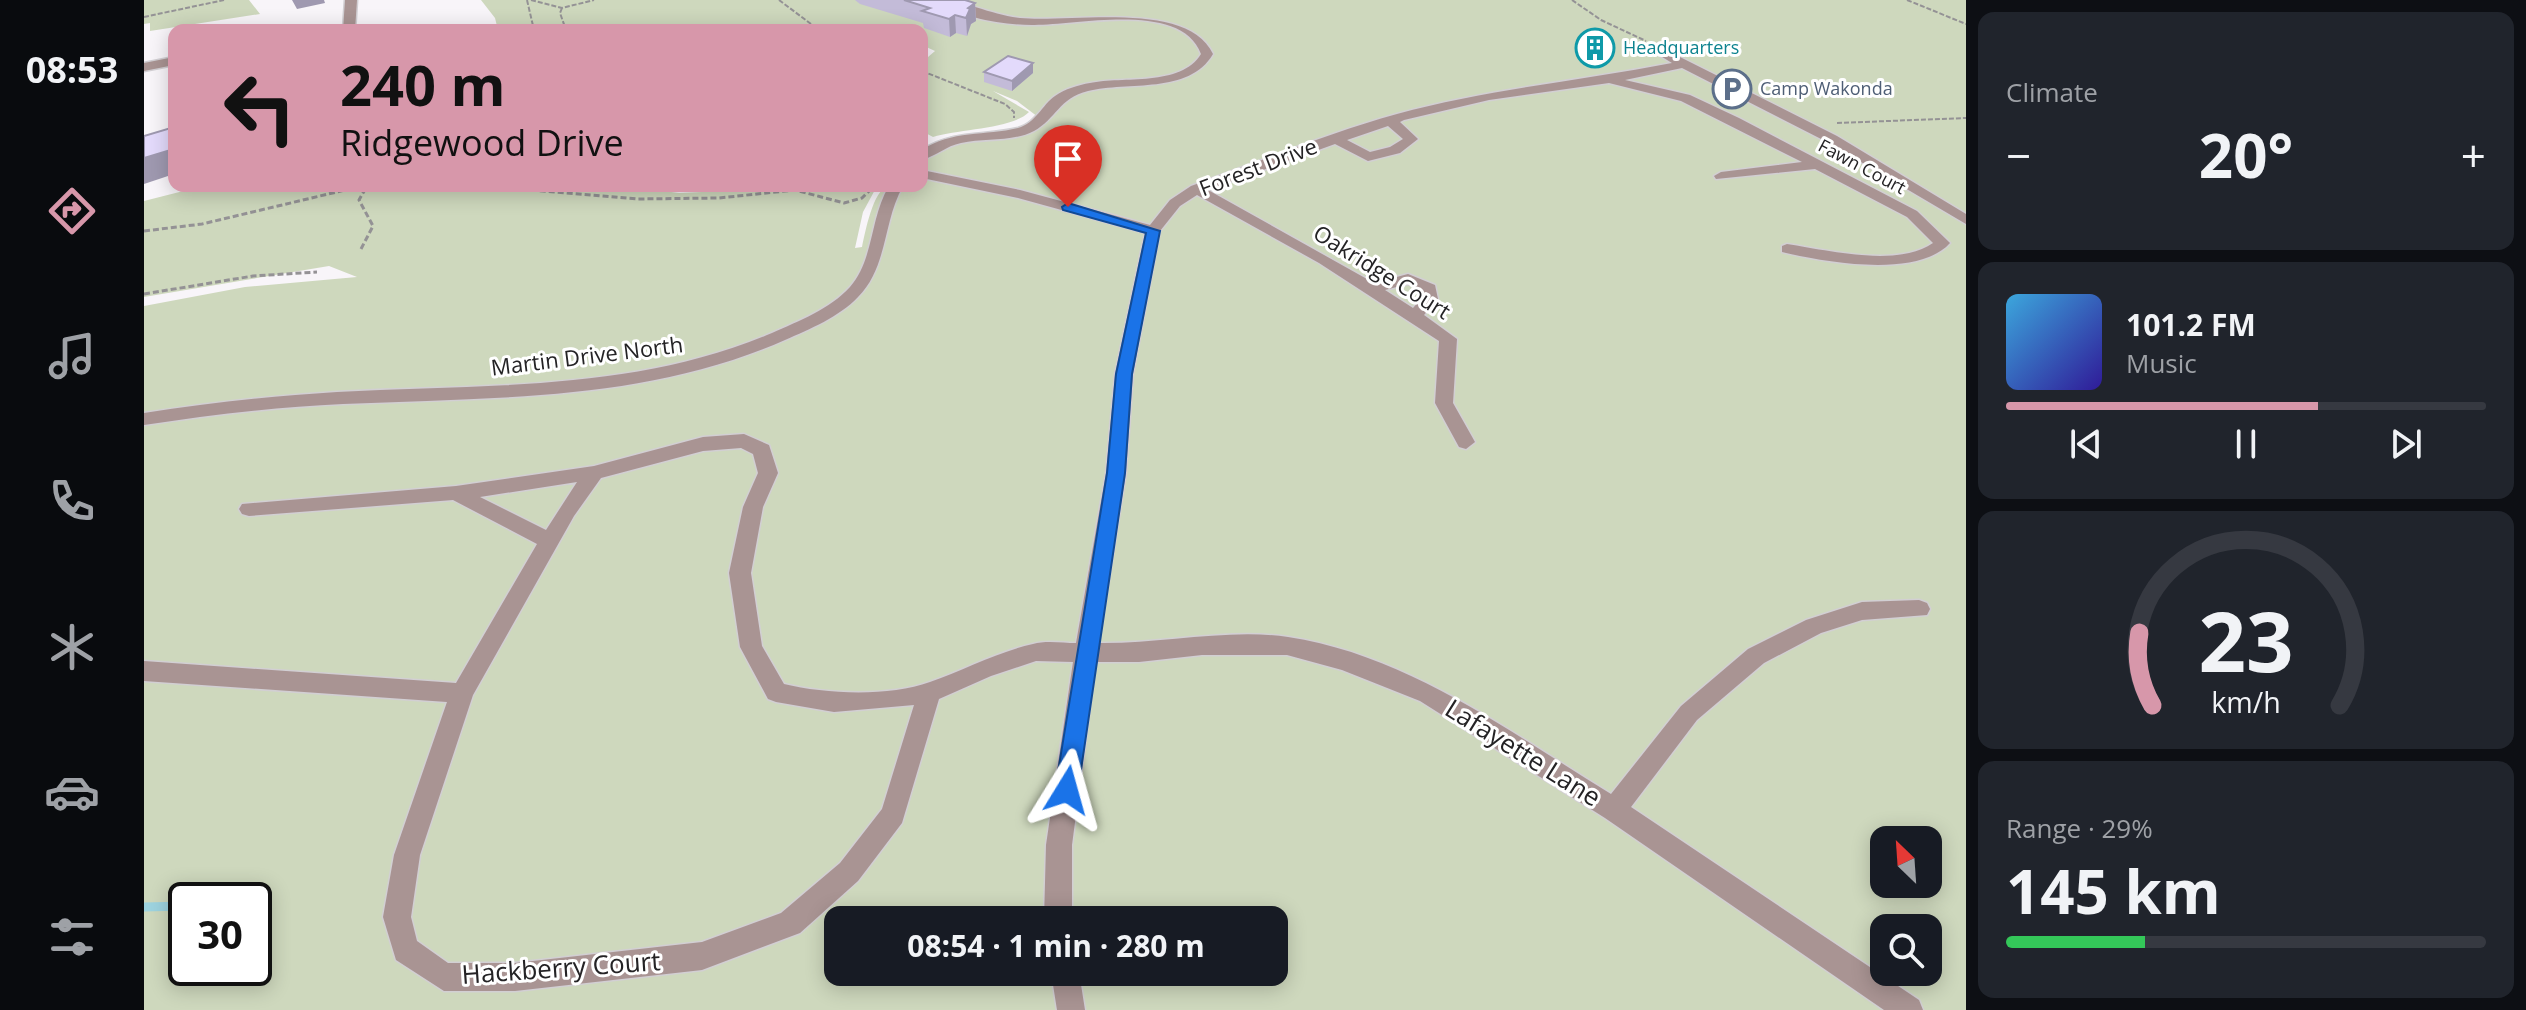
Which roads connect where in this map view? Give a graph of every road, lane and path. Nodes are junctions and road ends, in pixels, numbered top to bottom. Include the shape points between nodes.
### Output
1 (224, 0) edge
2 (351, 0) edge
3 (529, 0) edge
4 (594, 0) edge
5 (779, 0) edge
6 (942, 0) edge
7 (1572, 0) edge
8 (1907, 0) edge
9 (562, 8) junction
10 (144, 17) edge
11 (349, 24) edge
12 (534, 24) edge
13 (564, 24) edge
14 (811, 24) edge
15 (1966, 24) edge
16 (1659, 47) joint
17 (168, 62) edge
18 (1684, 64) junction
19 (144, 67) edge
20 (928, 73) edge
21 (1606, 80) junction
22 (1966, 118) edge
23 (1390, 120) junction
24 (1834, 123) dead end
25 (1008, 125) dead end
26 (1335, 139) junction
27 (928, 153) edge
28 (1818, 164) junction
29 (928, 175) edge
30 (1721, 176) dead end
31 (1196, 189) junction
32 (339, 192) edge
33 (362, 192) edge
34 (542, 192) edge
35 (776, 192) edge
36 (803, 192) edge
37 (868, 192) edge
38 (893, 192) edge
39 (1966, 220) edge
40 (144, 231) edge
41 (1153, 231) junction
42 (361, 249) dead end
43 (1787, 249) dead end
44 (317, 272) dead end
45 (1373, 290) junction
46 (144, 294) edge
47 (1414, 316) junction
48 (144, 419) edge
49 (1466, 442) dead end
50 (594, 473) junction
51 (456, 493) junction
52 (249, 509) dead end
53 (549, 541) junction
54 (1919, 609) dead end
55 (1086, 651) junction
56 (144, 671) edge
57 (462, 693) junction
58 (929, 693) junction
59 (1614, 810) junction
60 (1058, 906) edge
61 (1067, 986) edge
62 (1071, 1010) edge
63 (1909, 1010) edge

1 - 10 path
2 - 11 street
3 - 9 path
3 - 12 path
4 - 9 path
5 - 14 path
6 - 27 street via 986,16 1022,21 1152,17 1186,31 1207,54 1198,67 1180,74 1070,93 1034,127 956,139
7 - 16 path
8 - 15 path
9 - 13 path
16 - 18 street
17 - 19 street
18 - 21 street, Forest Drive
18 - 39 street via 1832,139
20 - 25 path via 1005,104 1015,117
21 - 23 street, Forest Drive via 1489,96
21 - 28 street, Fawn Court via 1685,98
22 - 24 path
23 - 26 street, Forest Drive
23 - 26 street via 1411,139 1395,150 1368,157
26 - 31 street, Forest Drive
28 - 30 street
28 - 43 street, Fawn Court via 1912,214 1942,243 1917,259
29 - 41 street
31 - 41 street, Forest Drive via 1175,203
31 - 45 street, Oakridge Court
32 - 40 path via 202,224
33 - 42 path via 359,200 373,226
34 - 35 path via 648,199
36 - 37 path via 844,203
38 - 48 street, Martin Drive North via 870,266 855,291 822,315 726,359 666,374 556,389 279,402
41 - 55 street, Forest Drive via 1124,374 1116,473
44 - 46 path via 253,276
45 - 47 street, Oakridge Court
45 - 47 street via 1398,279 1422,282 1430,299
47 - 49 street, Oakridge Court via 1448,339 1440,394
50 - 51 street
50 - 53 street, Hackberry Court
50 - 58 street via 703,444 744,441 762,450 768,473 753,507 740,573 751,647 776,692 811,702 878,701
51 - 52 street
51 - 53 street
53 - 57 street, Hackberry Court
54 - 59 street via 1862,611 1814,626 1756,656 1689,713
55 - 58 street via 1036,652
55 - 59 street, Lafayette Lane via 1287,646 1345,661 1428,694
55 - 60 street, Forest Drive via 1059,845
56 - 57 street
57 - 58 street, Hackberry Court via 407,855 397,917 406,950 444,977 515,977 702,956 790,923 849,872 893,815
59 - 63 street, Lafayette Lane
61 - 62 street

